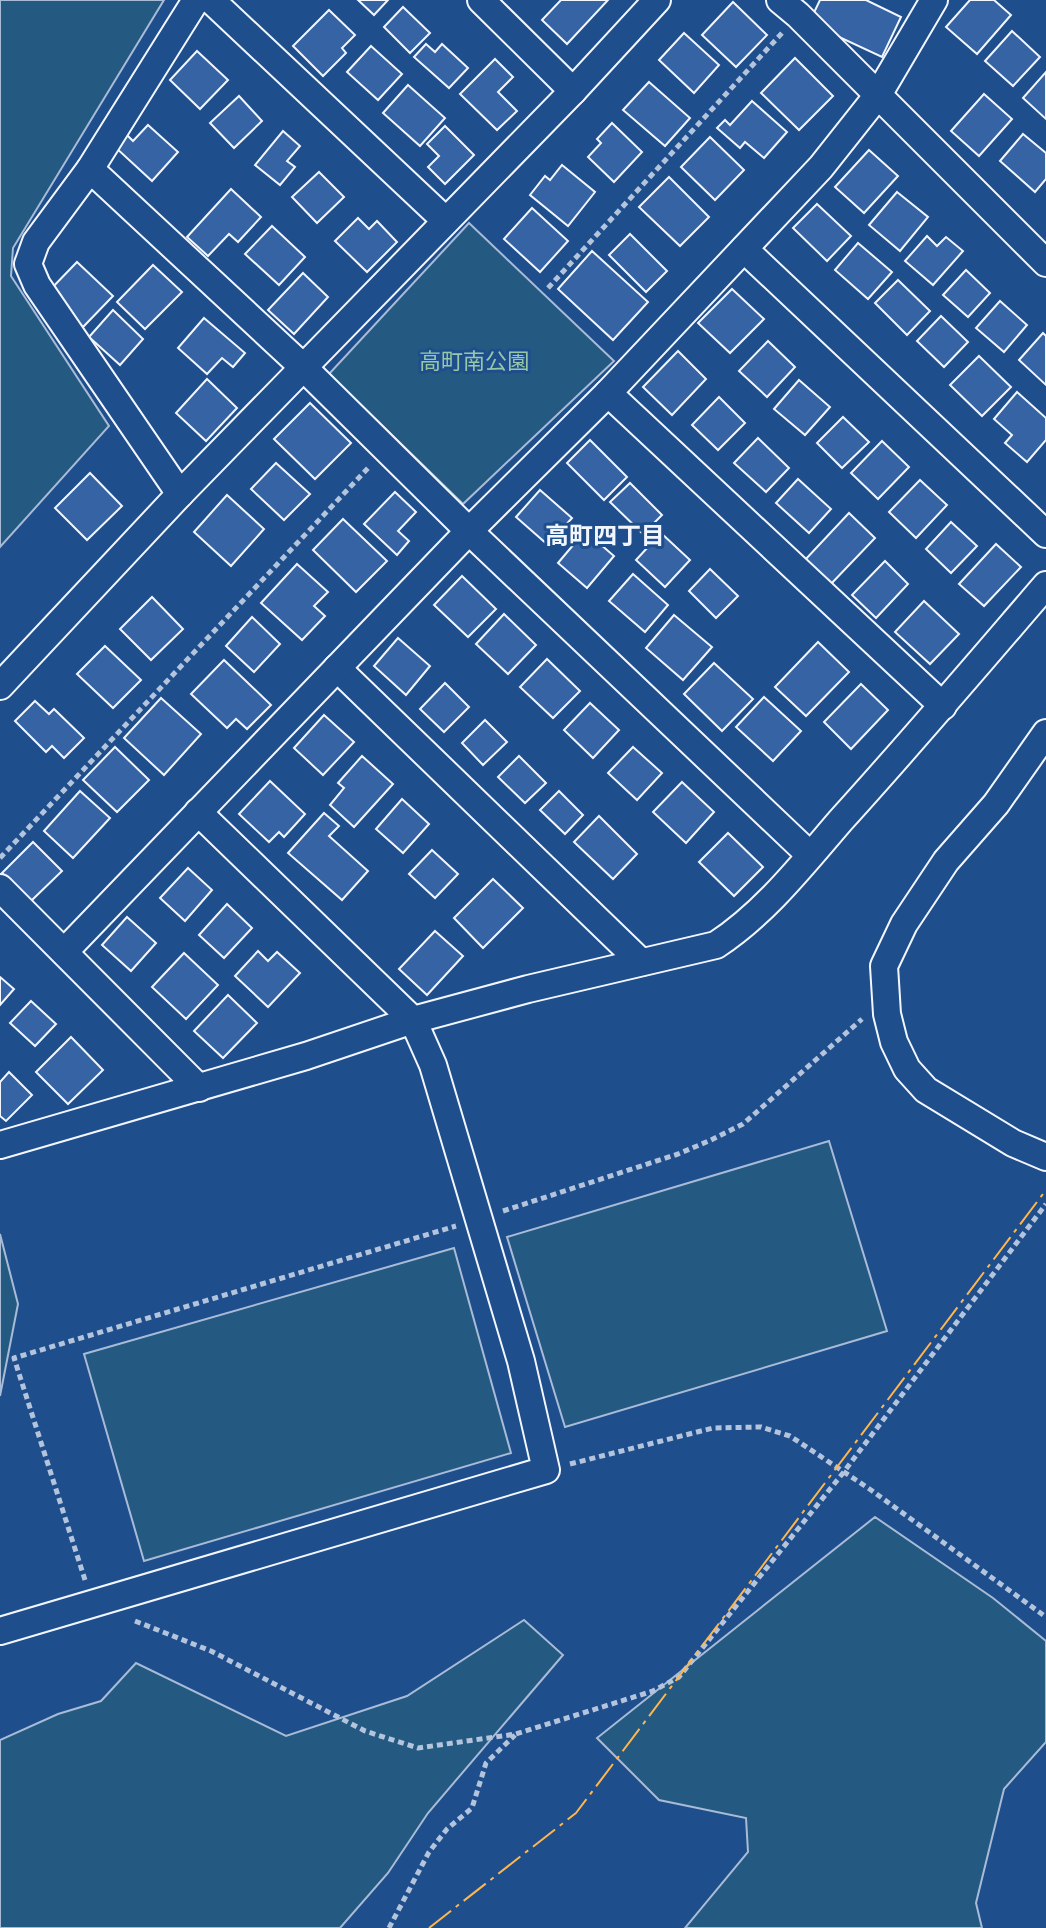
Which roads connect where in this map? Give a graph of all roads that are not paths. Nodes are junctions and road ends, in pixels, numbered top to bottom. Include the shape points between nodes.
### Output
1 (196, 0) edge
2 (211, 0) edge
3 (481, 0) edge
4 (657, 0) edge
5 (934, 0) edge
6 (789, 8) edge
7 (573, 91) junction
8 (878, 95) junction
9 (90, 169) junction
10 (445, 220) junction
11 (744, 249) junction
12 (1046, 263) edge
13 (303, 367) junction
14 (608, 393) junction
15 (180, 494) junction
16 (469, 531) junction
17 (1046, 534) edge
18 (1046, 585) edge
19 (337, 668) junction
20 (0, 686) edge
21 (943, 706) junction
22 (1046, 733) edge
23 (198, 812) junction
24 (810, 855) junction
25 (0, 888) edge
26 (64, 952) junction
27 (641, 962) junction
28 (413, 1020) junction
29 (199, 1088) junction
30 (0, 1145) edge
31 (1046, 1157) edge
32 (0, 1631) edge

1 - 9 street
2 - 10 street
3 - 7 street
4 - 7 street
5 - 8 street
6 - 8 street
7 - 10 street
8 - 11 street via 821,167
8 - 12 street
9 - 13 street
9 - 15 street via 36,242 28,264 37,285
10 - 13 street
11 - 14 street
11 - 17 street
13 - 15 street
13 - 16 street
14 - 16 street
14 - 21 street
15 - 20 street
16 - 19 street
16 - 24 street
18 - 21 street
19 - 23 street
19 - 27 street
21 - 24 street
22 - 31 street via 996,804 946,861 904,924 884,966 887,1014 907,1069 926,1090
23 - 26 street
23 - 28 street
24 - 27 street via 743,928 716,945
25 - 26 street
26 - 29 street
27 - 28 street
28 - 29 street
28 - 32 street via 433,1065 521,1361 546,1470
29 - 30 street

